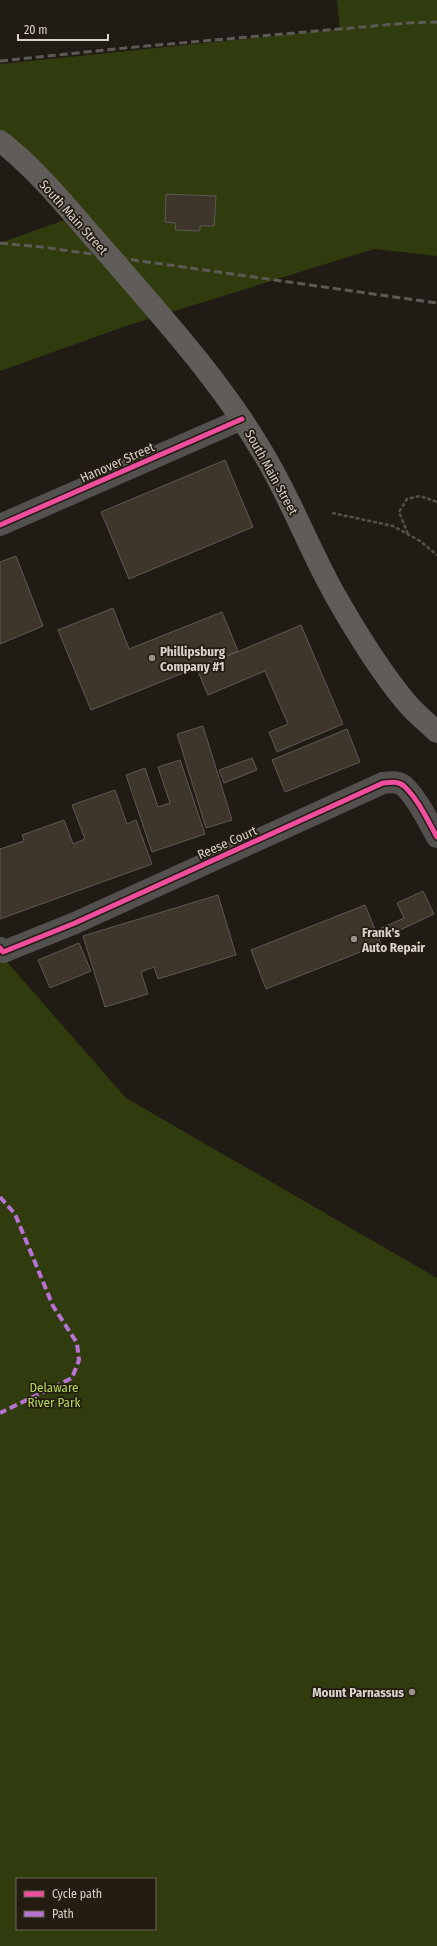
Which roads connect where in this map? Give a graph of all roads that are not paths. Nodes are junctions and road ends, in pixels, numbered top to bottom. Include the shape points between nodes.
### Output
1 (0, 141) edge
2 (242, 419) junction
3 (0, 525) edge
4 (437, 732) edge
5 (437, 837) edge
6 (2, 950) edge

1 - 2 main road, South Main Street via 56,196 189,347
2 - 3 street, Hanover Street
2 - 4 main road, South Main Street via 294,509 335,594 376,664 406,702
5 - 6 street, Reese Court via 404,786 394,782 383,783 75,923

